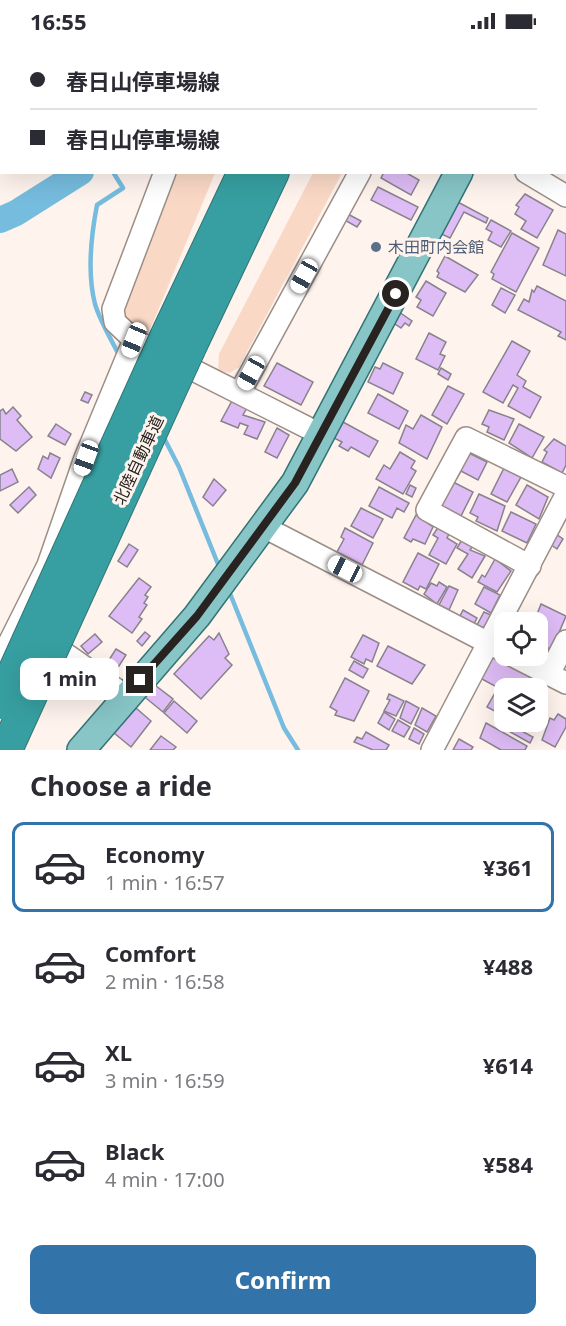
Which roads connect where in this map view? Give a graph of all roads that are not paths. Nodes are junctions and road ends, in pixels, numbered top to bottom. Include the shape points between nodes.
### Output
1 (164, 174) edge
2 (243, 174) edge
3 (272, 174) edge
4 (359, 174) edge
5 (458, 174) edge
6 (529, 174) edge
7 (566, 196) edge
8 (134, 340) junction
9 (177, 343) junction
10 (240, 392) junction
11 (322, 435) junction
12 (565, 497) edge
13 (264, 527) junction
14 (530, 566) junction
15 (510, 612) edge
16 (19, 621) junction
17 (566, 640) edge
18 (494, 645) edge
19 (494, 649) edge
20 (0, 661) edge
21 (532, 666) edge
22 (557, 679) edge
23 (126, 696) junction
24 (0, 703) edge
25 (6, 750) edge
26 (81, 750) edge
27 (432, 750) edge

1 - 8 street via 113,309 115,322
2 - 9 highway, 北陸自動車道
3 - 9 highway, 北陸自動車道
4 - 10 street
5 - 11 main road
6 - 7 street
8 - 10 street
8 - 16 street via 48,565
9 - 24 highway, 北陸自動車道, bridge
9 - 25 highway, 北陸自動車道, bridge
10 - 11 street
11 - 13 main road
12 - 14 street
12 - 14 street via 466,438 427,510
13 - 18 street
13 - 23 main road via 197,616
14 - 15 street
16 - 20 street
16 - 23 street
17 - 22 street
19 - 27 street
21 - 22 street
23 - 26 main road

